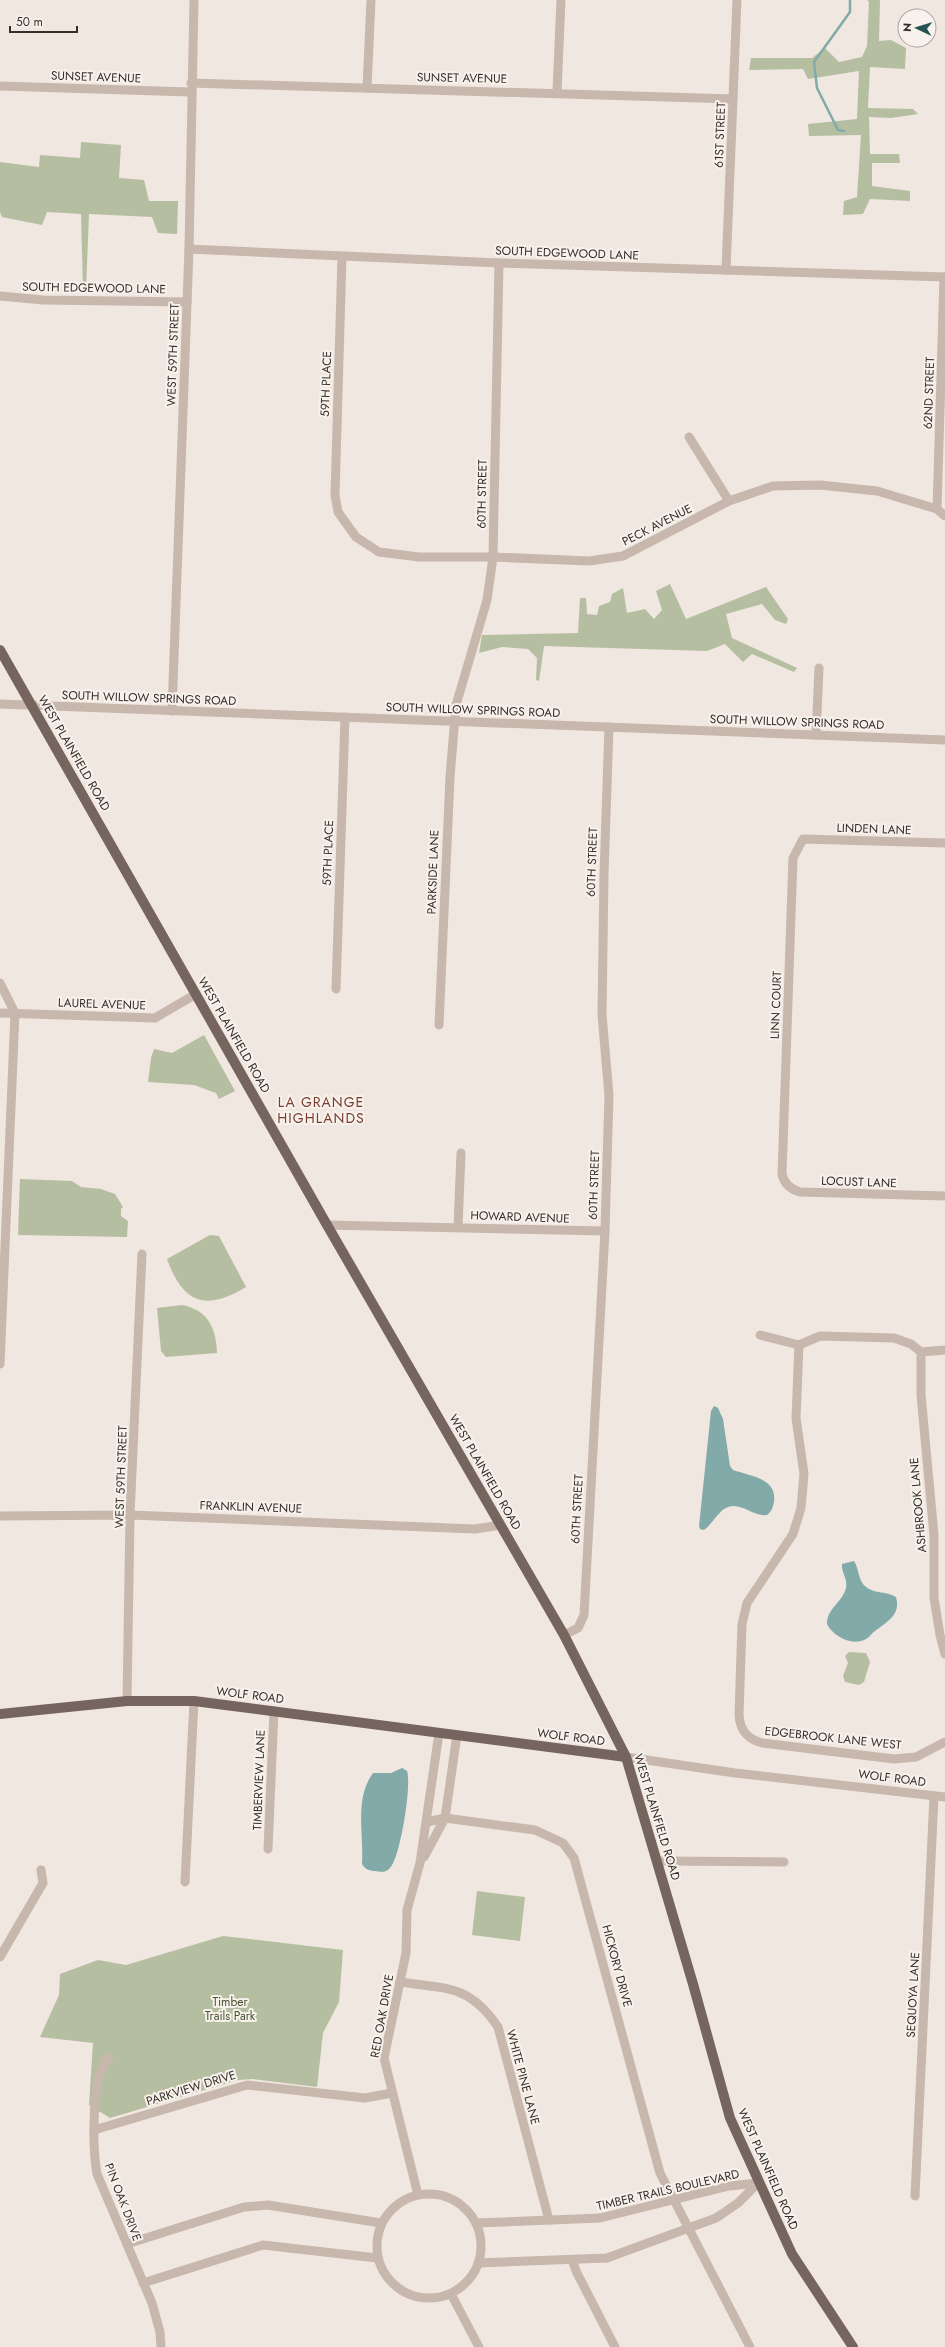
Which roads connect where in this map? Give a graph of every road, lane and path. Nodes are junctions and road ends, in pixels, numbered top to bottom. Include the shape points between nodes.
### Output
1 (194, 0) edge
2 (371, 0) edge
3 (561, 0) edge
4 (737, 0) edge
5 (191, 83) junction
6 (0, 86) edge
7 (367, 88) junction
8 (190, 92) junction
9 (557, 92) junction
10 (733, 99) junction
11 (189, 249) junction
12 (342, 257) junction
13 (499, 263) junction
14 (726, 270) junction
15 (945, 277) edge
16 (0, 296) edge
17 (187, 302) junction
18 (689, 437) dead end
19 (729, 501) junction
20 (937, 509) junction
21 (338, 512) joint
22 (945, 516) edge
23 (492, 557) junction
24 (0, 650) edge
25 (819, 668) dead end
26 (0, 704) edge
27 (31, 705) junction
28 (172, 711) junction
29 (345, 717) junction
30 (455, 721) junction
31 (609, 727) junction
32 (816, 735) junction
33 (945, 740) edge
34 (803, 838) joint
35 (945, 842) edge
36 (0, 983) edge
37 (336, 989) dead end
38 (196, 994) junction
39 (0, 1013) edge
40 (15, 1013) junction
41 (439, 1025) dead end
42 (461, 1153) dead end
43 (4, 1163) edge
44 (782, 1174) joint
45 (945, 1196) edge
46 (327, 1225) junction
47 (458, 1227) junction
48 (605, 1231) junction
49 (142, 1254) dead end
50 (760, 1335) dead end
51 (799, 1345) junction
52 (945, 1350) edge
53 (921, 1352) junction
54 (0, 1364) edge
55 (130, 1515) junction
56 (0, 1516) edge
57 (501, 1525) junction
58 (564, 1635) junction
59 (945, 1654) edge
60 (127, 1701) junction
61 (194, 1701) junction
62 (274, 1711) junction
63 (0, 1714) edge
64 (439, 1733) junction
65 (457, 1735) junction
66 (945, 1742) edge
67 (626, 1757) junction
68 (934, 1796) junction
69 (945, 1797) edge
70 (445, 1818) junction
71 (427, 1822) junction
72 (268, 1849) dead end
73 (657, 1861) junction
74 (784, 1862) dead end
75 (420, 1863) junction
76 (41, 1870) dead end
77 (186, 1882) dead end
78 (0, 1957) edge
79 (400, 1982) junction
80 (109, 2058) dead end
81 (392, 2093) junction
82 (94, 2130) junction
83 (758, 2183) junction
84 (418, 2195) junction
85 (915, 2196) dead end
86 (674, 2200) junction
87 (549, 2220) junction
88 (476, 2223) junction
89 (381, 2224) junction
90 (689, 2228) junction
91 (127, 2244) junction
92 (377, 2258) junction
93 (572, 2260) junction
94 (478, 2263) junction
95 (143, 2283) junction
96 (451, 2294) junction
97 (161, 2347) edge
98 (479, 2347) edge
99 (615, 2347) edge
100 (750, 2347) edge
101 (853, 2347) edge

1 - 5 street, WEST 59TH STREET
2 - 7 street
3 - 9 street
4 - 10 street, 61ST STREET
5 - 7 street, SUNSET AVENUE
5 - 8 street, WEST 59TH STREET
6 - 8 street, SUNSET AVENUE
7 - 9 street, SUNSET AVENUE
8 - 11 street, WEST 59TH STREET
9 - 10 street, SUNSET AVENUE
10 - 14 street, 61ST STREET
11 - 12 street, SOUTH EDGEWOOD LANE
11 - 17 street, WEST 59TH STREET
12 - 13 street, SOUTH EDGEWOOD LANE
12 - 21 street, 59TH PLACE via 334,487
13 - 14 street, SOUTH EDGEWOOD LANE
13 - 23 street, 60TH STREET
14 - 15 street, SOUTH EDGEWOOD LANE
15 - 20 street, 62ND STREET
16 - 17 street, SOUTH EDGEWOOD LANE via 43,300
17 - 28 street, WEST 59TH STREET
18 - 19 street
19 - 20 street, PECK AVENUE via 773,486 820,485 877,491
19 - 23 street, PECK AVENUE via 623,556 589,561
20 - 22 street, PECK AVENUE
21 - 23 street, PECK AVENUE via 356,537 379,552 419,557
23 - 30 street, 60TH STREET via 487,600 456,705
24 - 27 main road, WEST PLAINFIELD ROAD
25 - 32 street
26 - 27 street, SOUTH WILLOW SPRINGS ROAD
27 - 28 street, SOUTH WILLOW SPRINGS ROAD
27 - 38 main road, WEST PLAINFIELD ROAD
28 - 29 street, SOUTH WILLOW SPRINGS ROAD
29 - 30 street, SOUTH WILLOW SPRINGS ROAD
29 - 37 street, 59TH PLACE
30 - 31 street, SOUTH WILLOW SPRINGS ROAD
30 - 41 street, PARKSIDE LANE via 450,777
31 - 32 street, SOUTH WILLOW SPRINGS ROAD
31 - 48 street, 60TH STREET via 602,1015 609,1095
32 - 33 street, SOUTH WILLOW SPRINGS ROAD
34 - 35 street, LINDEN LANE
34 - 44 street, LINN COURT via 792,858
36 - 40 street
38 - 40 street, LAUREL AVENUE via 155,1018
38 - 46 main road, WEST PLAINFIELD ROAD
39 - 40 street, LAUREL AVENUE
40 - 43 street
42 - 47 street, HOWARD AVENUE
43 - 54 street
44 - 45 street, LOCUST LANE via 786,1184 800,1192
46 - 47 street, HOWARD AVENUE
46 - 57 main road, WEST PLAINFIELD ROAD
47 - 48 street, HOWARD AVENUE
48 - 58 street, 60TH STREET via 584,1615 578,1628
49 - 55 street, WEST 59TH STREET
50 - 51 street
51 - 53 street via 820,1336 894,1338 911,1344
51 - 66 street, EDGEBROOK LANE WEST via 796,1418 804,1474 801,1508 793,1534 747,1603 739,1715 742,1730 751,1739 762,1743 894,1759 916,1757
52 - 53 street
53 - 59 street, ASHBROOK LANE via 921,1395 934,1535 934,1598 938,1629
55 - 56 street, FRANKLIN AVENUE
55 - 57 street, FRANKLIN AVENUE via 475,1528
55 - 60 street, WEST 59TH STREET
57 - 58 main road, WEST PLAINFIELD ROAD
58 - 67 main road, WEST PLAINFIELD ROAD
60 - 61 main road, WOLF ROAD
60 - 63 main road, WOLF ROAD
61 - 62 main road, WOLF ROAD
61 - 77 street
62 - 64 main road, WOLF ROAD
62 - 72 street, TIMBERVIEW LANE
64 - 65 main road, WOLF ROAD
64 - 71 street, RED OAK DRIVE
65 - 67 main road, WOLF ROAD
65 - 70 street, RED OAK DRIVE
67 - 68 street, WOLF ROAD via 735,1773
67 - 73 main road, WEST PLAINFIELD ROAD
68 - 69 street, WOLF ROAD
68 - 85 street, SEQUOYA LANE
70 - 71 street, HICKORY DRIVE
70 - 75 street, RED OAK DRIVE
70 - 86 street, HICKORY DRIVE via 539,1831 563,1843 574,1858 660,2173
71 - 75 street, RED OAK DRIVE
73 - 74 street
73 - 83 main road, WEST PLAINFIELD ROAD via 730,2118
75 - 79 street, RED OAK DRIVE via 409,1902 406,1953
76 - 78 street via 43,1883
79 - 81 street, RED OAK DRIVE via 384,2058
79 - 87 street, WHITE PINE LANE via 457,1990 474,1998 487,2010 498,2027
80 - 82 street, PIN OAK DRIVE via 103,2063 98,2080
81 - 82 street, PARKVIEW DRIVE via 365,2098 247,2085
81 - 84 street, RED OAK DRIVE
82 - 91 street, PIN OAK DRIVE via 93,2155 97,2174
83 - 86 street, TIMBER TRAILS BOULEVARD via 729,2186
83 - 90 street, TIMBER TRAILS BOULEVARD via 716,2218
83 - 101 main road, WEST PLAINFIELD ROAD via 792,2254
84 - 88 street via 431,2193 449,2197 464,2206
84 - 89 street via 392,2208
86 - 87 street, TIMBER TRAILS BOULEVARD via 600,2218
86 - 90 street, HICKORY DRIVE
87 - 88 street, TIMBER TRAILS BOULEVARD
88 - 94 street via 482,2246
89 - 91 street via 268,2205 244,2207
89 - 92 street via 376,2240
90 - 93 street, TIMBER TRAILS BOULEVARD via 606,2258
90 - 100 street, HICKORY DRIVE
91 - 95 street, PIN OAK DRIVE
92 - 95 street via 263,2245
92 - 96 street via 386,2276 405,2294 423,2299
93 - 94 street, TIMBER TRAILS BOULEVARD
93 - 99 street
94 - 96 street via 465,2285
95 - 97 street, PIN OAK DRIVE via 157,2317
96 - 98 street

